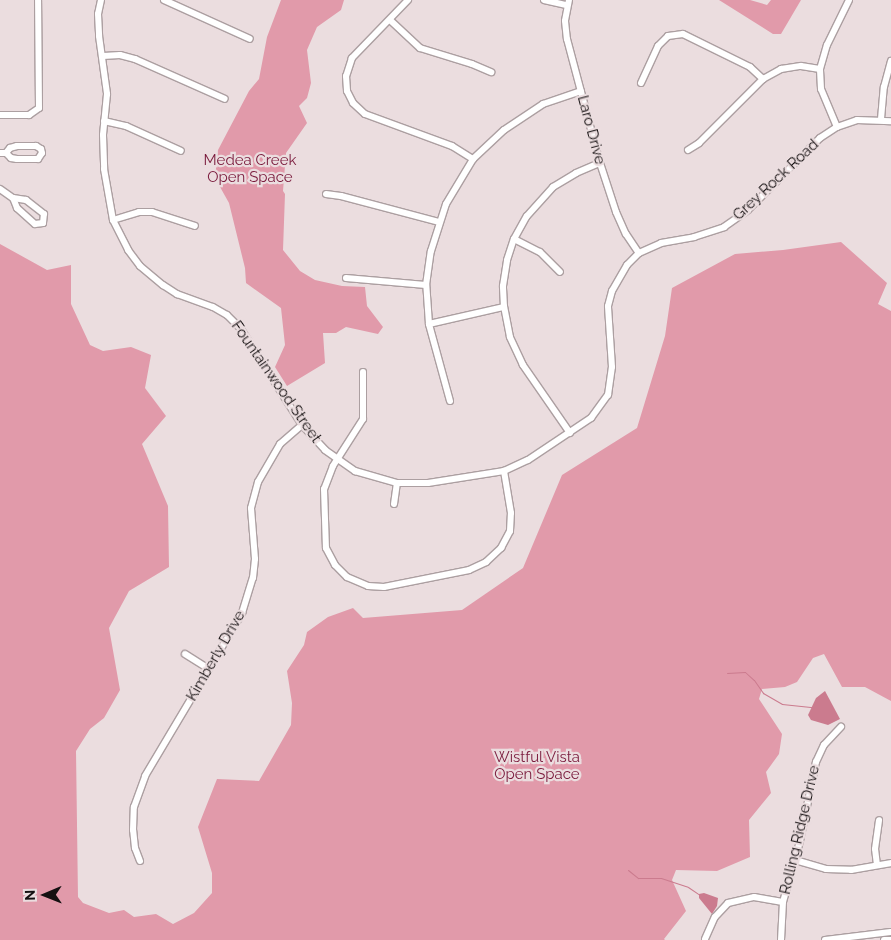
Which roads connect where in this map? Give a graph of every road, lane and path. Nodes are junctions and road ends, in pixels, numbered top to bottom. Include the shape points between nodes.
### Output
1 (38, 0) edge
2 (101, 0) edge
3 (164, 0) edge
4 (408, 0) edge
5 (544, 0) edge
6 (848, 0) edge
7 (568, 3) edge
8 (390, 20) junction
9 (250, 39) dead end
10 (102, 56) junction
11 (891, 61) edge
12 (820, 69) junction
13 (491, 72) dead end
14 (763, 80) junction
15 (641, 83) dead end
16 (582, 91) junction
17 (225, 99) dead end
18 (0, 115) edge
19 (881, 119) junction
20 (891, 121) edge
21 (104, 122) junction
22 (837, 127) junction
23 (688, 150) dead end
24 (181, 151) dead end
25 (3, 153) edge
26 (473, 159) junction
27 (600, 164) junction
28 (0, 189) edge
29 (326, 194) dead end
30 (13, 198) junction
31 (113, 220) junction
32 (439, 222) junction
33 (194, 226) dead end
34 (514, 239) junction
35 (640, 253) junction
36 (560, 272) dead end
37 (346, 278) dead end
38 (426, 286) junction
39 (504, 307) junction
40 (429, 324) junction
41 (363, 372) dead end
42 (450, 401) dead end
43 (302, 425) junction
44 (570, 433) junction
45 (337, 460) junction
46 (504, 470) junction
47 (397, 483) junction
48 (394, 504) dead end
49 (185, 654) dead end
50 (209, 669) junction
51 (841, 727) dead end
52 (878, 820) dead end
53 (795, 860) junction
54 (140, 861) dead end
55 (891, 863) edge
56 (877, 865) junction
57 (783, 902) junction
58 (891, 932) edge
59 (857, 938) edge
60 (705, 939) edge
61 (781, 940) edge
62 (825, 940) edge
63 (884, 940) edge
64 (891, 940) edge

1 - 18 street via 39,108 29,115
2 - 10 street, Fountainwood Street via 98,14
3 - 9 street
4 - 8 street
5 - 7 street
6 - 12 street via 827,45
7 - 16 street, Laro Drive via 567,39
8 - 13 street via 420,48
8 - 26 street via 352,58 346,76 347,92 353,103 365,114 452,146
10 - 17 street via 135,58
10 - 21 street, Fountainwood Street via 107,94
11 - 19 street
12 - 14 street via 801,66 780,69
12 - 22 street via 821,89
14 - 15 street via 743,64 684,34 668,36 658,46
14 - 23 street
16 - 26 street via 543,104 504,130
16 - 27 street, Laro Drive
19 - 20 street, Grey Rock Road
19 - 22 street, Grey Rock Road via 857,120
21 - 24 street via 126,126
21 - 31 street, Fountainwood Street via 104,169
22 - 35 street, Grey Rock Road via 820,138 748,210 724,227 694,238 661,243
25 - 25 street via 17,146 36,146 42,153 38,159 17,160
26 - 32 street
27 - 34 street via 553,187 527,216
27 - 35 street, Laro Drive via 616,212
28 - 30 street
29 - 32 street
30 - 30 street via 16,208 35,224 43,223 44,214 26,200
31 - 33 street via 139,212 152,212
31 - 43 street, Fountainwood Street via 128,250 153,278 177,294 213,306 241,328
32 - 38 street
34 - 36 street via 540,252
34 - 39 street via 503,286
35 - 44 street, Grey Rock Road via 619,276 608,306 612,367 608,395 591,418
37 - 38 street
38 - 40 street
39 - 40 street
39 - 44 street via 510,337 523,365
40 - 42 street
41 - 45 street via 363,419
43 - 45 street, Fountainwood Street
43 - 50 street, Kimberly Drive via 280,444 258,482 251,508 255,559 251,588 242,613
44 - 46 street, Grey Rock Road via 528,460
45 - 46 street via 324,489 326,548 335,565 347,577 368,586 384,587 468,570 486,562 501,548 510,531 511,513
45 - 47 street, Grey Rock Road via 367,476
46 - 47 street, Grey Rock Road via 428,483
47 - 48 street
49 - 50 street
50 - 54 street, Kimberly Drive via 145,776 134,807 132,830 134,848
51 - 53 street, Rolling Ridge Drive via 819,754
52 - 56 street
53 - 56 street via 826,869 851,870
53 - 57 street, Rolling Ridge Drive
55 - 56 street
57 - 60 street via 754,897 728,903 715,916
57 - 61 street, Rolling Ridge Drive
58 - 59 street
59 - 62 street
63 - 64 street

